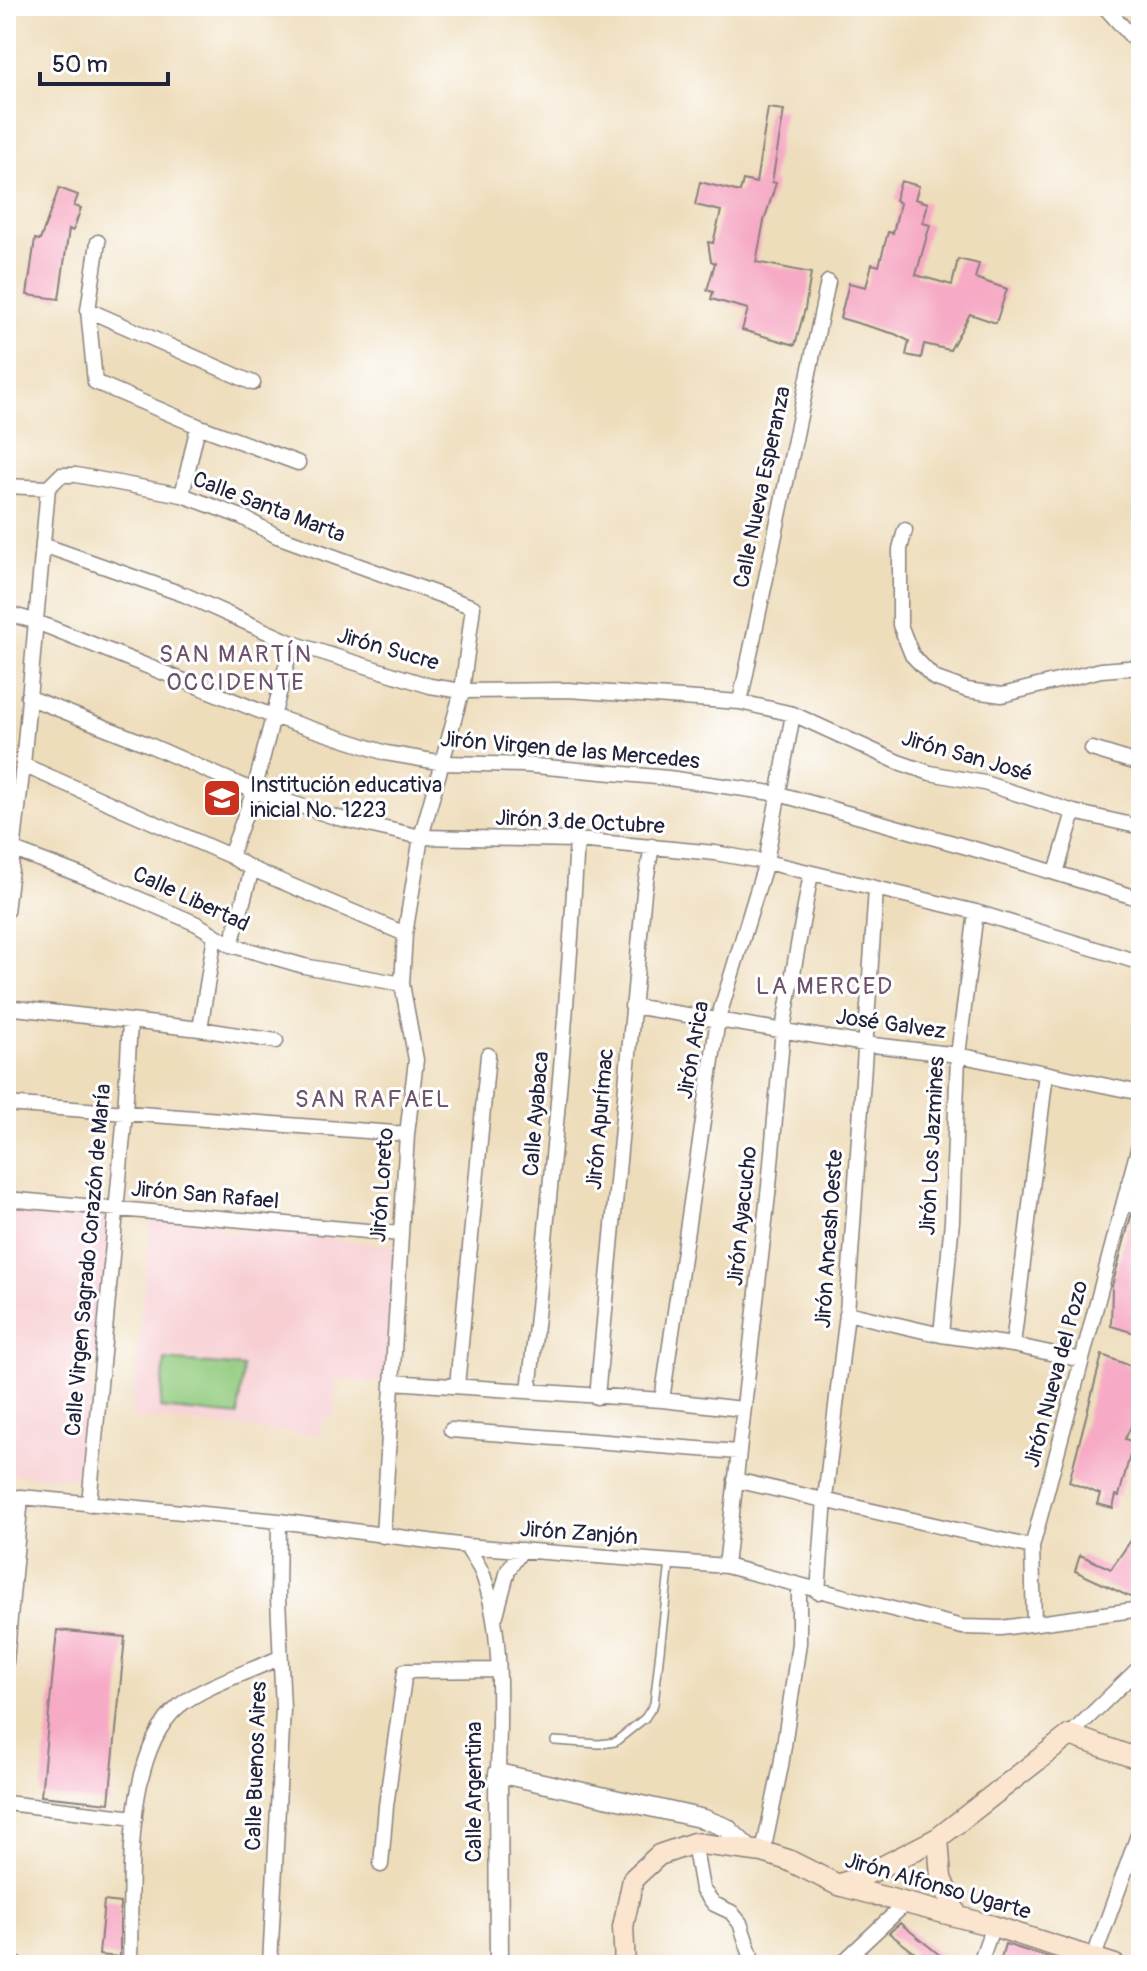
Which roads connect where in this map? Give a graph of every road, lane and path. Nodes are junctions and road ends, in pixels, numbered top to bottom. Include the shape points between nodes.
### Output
1 (1104, 6) edge
2 (1141, 47) edge
3 (98, 242) dead end
4 (828, 282) dead end
5 (88, 310) junction
6 (253, 383) dead end
7 (198, 426) junction
8 (298, 463) dead end
9 (6, 486) edge
10 (48, 488) junction
11 (182, 495) junction
12 (905, 530) dead end
13 (43, 545) junction
14 (473, 607) joint
15 (6, 613) edge
16 (34, 621) junction
17 (292, 643) junction
18 (1141, 667) edge
19 (462, 691) junction
20 (28, 697) junction
21 (740, 702) junction
22 (793, 714) junction
23 (272, 716) junction
24 (1092, 749) dead end
25 (444, 763) junction
26 (1141, 764) edge
27 (23, 765) junction
28 (254, 791) junction
29 (779, 794) junction
30 (1074, 812) junction
31 (1141, 827) edge
32 (421, 837) junction
33 (577, 840) junction
34 (652, 846) junction
35 (9, 847) edge
36 (230, 856) junction
37 (766, 862) junction
38 (252, 869) junction
39 (811, 873) junction
40 (1056, 873) junction
41 (876, 889) junction
42 (1141, 899) edge
43 (6, 912) edge
44 (976, 912) junction
45 (405, 934) junction
46 (215, 935) junction
47 (231, 945) junction
48 (1141, 963) edge
49 (402, 984) junction
50 (632, 1006) junction
51 (6, 1007) edge
52 (718, 1019) junction
53 (130, 1021) junction
54 (200, 1029) junction
55 (783, 1029) junction
56 (276, 1041) dead end
57 (865, 1044) junction
58 (488, 1055) dead end
59 (958, 1055) junction
60 (1046, 1073) junction
61 (1141, 1093) edge
62 (6, 1104) edge
63 (125, 1114) junction
64 (407, 1134) junction
65 (1141, 1138) edge
66 (6, 1199) edge
67 (1125, 1202) junction
68 (116, 1209) junction
69 (1141, 1210) edge
70 (401, 1234) junction
71 (847, 1313) junction
72 (941, 1335) junction
73 (1013, 1345) junction
74 (1082, 1360) junction
75 (392, 1382) junction
76 (457, 1386) junction
77 (529, 1391) junction
78 (597, 1397) junction
79 (662, 1400) junction
80 (742, 1409) junction
81 (451, 1430) dead end
82 (738, 1452) junction
83 (735, 1480) junction
84 (14, 1498) edge
85 (825, 1499) junction
86 (89, 1504) junction
87 (279, 1521) junction
88 (383, 1536) junction
89 (466, 1546) junction
90 (1032, 1547) junction
91 (522, 1550) junction
92 (670, 1562) junction
93 (726, 1566) junction
94 (799, 1587) junction
95 (818, 1592) junction
96 (1140, 1608) edge
97 (495, 1619) junction
98 (1034, 1623) junction
99 (279, 1658) junction
100 (6, 1662) edge
101 (1141, 1666) edge
102 (497, 1670) junction
103 (1070, 1735) junction
104 (555, 1741) dead end
105 (1141, 1760) edge
106 (498, 1773) junction
107 (6, 1803) edge
108 (135, 1818) junction
109 (1141, 1827) edge
110 (938, 1838) junction
111 (694, 1843) junction
112 (756, 1850) junction
113 (381, 1865) dead end
114 (838, 1885) junction
115 (907, 1902) junction
116 (957, 1916) junction
117 (993, 1926) junction
118 (1092, 1961) edge
119 (977, 1963) edge
120 (6, 1964) edge
121 (18, 1965) edge
122 (130, 1965) edge
123 (270, 1965) edge
124 (499, 1965) edge
125 (625, 1965) edge
126 (754, 1965) edge
127 (840, 1965) edge
128 (1115, 1965) edge

1 - 2 street
3 - 5 street
4 - 21 street, Calle Nueva Esperanza
5 - 6 street
5 - 7 street via 95,382
7 - 8 street
7 - 11 street
9 - 10 street
10 - 11 street, Calle Santa Marta via 61,475 76,475
10 - 13 street
11 - 14 street, Calle Santa Marta via 277,536
12 - 18 street via 899,563 900,625 912,655 934,678 1002,695 1101,670
13 - 16 street
13 - 17 street, Jirón Sucre via 185,595
14 - 19 street, Jirón Loreto
15 - 16 street, Jirón Virgen de las Mercedes
16 - 20 street
16 - 23 street, Jirón Virgen de las Mercedes
17 - 19 street, Jirón Sucre via 408,680
17 - 23 street
19 - 21 street, Jirón Sucre via 568,690
19 - 25 street, Jirón Loreto
20 - 27 street
20 - 28 street, Jirón 3 de Octubre
21 - 22 street, Jirón San José
22 - 29 street, Jirón Arica
22 - 30 street, Jirón San José via 908,766 1018,792
23 - 25 street, Jirón Virgen de las Mercedes via 386,753
23 - 28 street
24 - 26 street
25 - 29 street, Jirón Virgen de las Mercedes via 596,771
25 - 32 street, Jirón Loreto
27 - 35 street
27 - 36 street
28 - 32 street, Jirón 3 de Octubre
28 - 36 street
29 - 37 street, Jirón Arica
29 - 40 street, Jirón Virgen de las Mercedes
30 - 31 street, Jirón San José
30 - 40 street
32 - 33 street, Jirón 3 de Octubre
32 - 45 street, Jirón Loreto
33 - 34 street, Jirón 3 de Octubre
33 - 77 street, Calle Ayabaca via 568,1002
34 - 37 street, Jirón 3 de Octubre
34 - 50 street, Jirón Apurímac
35 - 43 street
35 - 46 street, Calle Libertad
36 - 38 street
37 - 39 street, Jirón 3 de Octubre
37 - 52 street, Jirón Arica
38 - 45 street
38 - 47 street
39 - 41 street, Jirón 3 de Octubre
39 - 55 street, Jirón Ayacucho
40 - 42 street, Jirón Virgen de las Mercedes
41 - 44 street, Jirón 3 de Octubre
41 - 57 street, Jirón Ancash Oeste
44 - 48 street, Jirón 3 de Octubre
44 - 59 street, Jirón Los Jazmines
45 - 49 street, Jirón Loreto
46 - 47 street, Calle Libertad
46 - 54 street
47 - 49 street, Calle Libertad via 304,966
49 - 64 street, Jirón Loreto via 416,1060
50 - 52 street, José Galvez
50 - 78 street, Jirón Apurímac
51 - 53 street
52 - 55 street, José Galvez
52 - 79 street, Jirón Arica
53 - 54 street
53 - 63 street, Calle Virgen Sagrado Corazón de María
54 - 56 street
55 - 57 street, José Galvez
55 - 80 street, Jirón Ayacucho
57 - 59 street, José Galvez
57 - 71 street, Jirón Ancash Oeste
58 - 76 street
59 - 60 street, José Galvez
59 - 72 street, Jirón Los Jazmines via 952,1221
60 - 61 street, José Galvez
60 - 73 street
62 - 63 street
63 - 64 street
63 - 68 street, Calle Virgen Sagrado Corazón de María
64 - 70 street, Jirón Loreto
65 - 67 street, Jirón Nueva del Pozo
66 - 68 street, Jirón San Rafael
67 - 69 street
67 - 74 street, Jirón Nueva del Pozo
68 - 70 street, Jirón San Rafael
68 - 86 street, Calle Virgen Sagrado Corazón de María
70 - 75 street, Jirón Loreto
71 - 72 street
71 - 85 street, Jirón Ancash Oeste
72 - 73 street
73 - 74 street
74 - 90 street, Jirón Nueva del Pozo
75 - 76 street
75 - 88 street, Jirón Loreto
76 - 77 street
77 - 78 street
78 - 79 street
79 - 80 street
80 - 82 street, Jirón Ayacucho
81 - 82 street
82 - 83 street, Jirón Ayacucho
83 - 85 street
83 - 93 street, Jirón Ayacucho
84 - 86 street, Jirón Zanjón
84 - 100 street
85 - 90 street
85 - 95 street, Jirón Ancash Oeste
86 - 87 street, Jirón Zanjón
87 - 88 street, Jirón Zanjón
87 - 99 street, Calle Buenos Aires
88 - 89 street, Jirón Zanjón
89 - 91 street, Jirón Zanjón
89 - 97 street, Calle Argentina via 484,1575
90 - 98 street, Jirón Nueva del Pozo
91 - 92 street, Jirón Zanjón
91 - 97 street, Calle Argentina via 508,1570
92 - 93 street, Jirón Zanjón
92 - 104 lane via 654,1704 615,1742
93 - 94 street, Jirón Zanjón
94 - 95 street, Jirón Zanjón
94 - 112 street via 799,1643 781,1766
95 - 98 street, Jirón Zanjón via 962,1627
96 - 98 street, Jirón Zanjón
97 - 102 street, Calle Argentina
99 - 108 street via 181,1704 159,1726 147,1753
99 - 123 street, Calle Buenos Aires via 283,1709
101 - 103 street
102 - 106 street, Calle Argentina
102 - 113 street via 405,1671
103 - 105 main road
103 - 110 main road
106 - 112 street, Jirón Alfonso Ugarte via 704,1819 727,1828
106 - 124 street, Calle Argentina
107 - 108 street
108 - 122 street
109 - 118 street
110 - 114 main road
110 - 116 main road via 941,1878
111 - 112 main road, Jirón Alfonso Ugarte
111 - 125 main road, Jirón Alfonso Ugarte via 659,1855 633,1879 623,1927
111 - 126 street via 702,1889 740,1923
112 - 114 main road, Jirón Alfonso Ugarte
114 - 115 main road, Jirón Alfonso Ugarte
115 - 116 main road, Jirón Alfonso Ugarte
115 - 127 street
116 - 117 main road, Jirón Alfonso Ugarte
117 - 118 main road, Jirón Alfonso Ugarte
117 - 119 street
118 - 128 main road, Jirón Alfonso Ugarte
120 - 121 street

